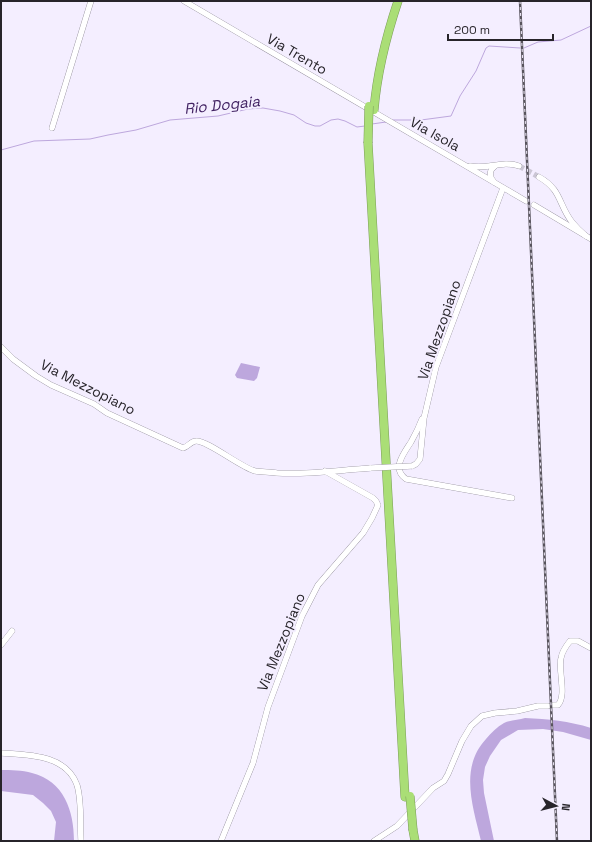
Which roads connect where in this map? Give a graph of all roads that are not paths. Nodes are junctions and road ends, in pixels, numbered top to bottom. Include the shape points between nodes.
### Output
1 (92, 1) edge
2 (184, 1) edge
3 (393, 1) edge
4 (398, 1) edge
5 (371, 108) junction
6 (52, 128) dead end
7 (399, 128) joint
8 (460, 162) junction
9 (497, 164) junction
10 (519, 166) tunnel mouth
11 (486, 167) junction
12 (488, 176) junction
13 (539, 177) tunnel mouth
14 (503, 188) junction
15 (526, 201) dead end
16 (534, 205) dead end
17 (563, 205) junction
18 (568, 217) junction
19 (561, 219) junction
20 (588, 237) edge
21 (1, 347) edge
22 (426, 409) junction
23 (325, 471) junction
24 (512, 498) dead end
25 (12, 631) dead end
26 (1, 645) edge
27 (591, 648) edge
28 (1, 753) edge
29 (411, 830) junction
30 (81, 841) edge
31 (222, 841) edge
32 (374, 841) edge
33 (411, 841) edge
34 (415, 841) edge

1 - 6 street
2 - 7 street, Via Trento
3 - 5 highway via 372,82
4 - 5 highway via 384,47
5 - 29 highway, bridge
7 - 8 street, Via Isola
8 - 11 street, Via Isola via 477,168
8 - 12 street, Via Isola
9 - 10 street, Via Isola
9 - 11 street, Via Isola
9 - 12 street
11 - 12 street via 489,169
12 - 14 street
13 - 17 street via 552,186
14 - 15 street
14 - 22 street, Via Mezzopiano via 436,367
16 - 19 street
17 - 18 street
17 - 19 street
18 - 19 street via 567,222
18 - 20 street
19 - 20 street
21 - 23 street, Via Mezzopiano via 30,372 51,385 178,446 185,448 195,441 201,442 255,471 292,474
22 - 23 street, Via Mezzopiano, bridge via 420,459 416,464
22 - 24 street via 418,430 399,464 402,476 406,479
23 - 31 street, Via Mezzopiano via 373,498 378,505 363,533 318,585 302,616 268,707 253,763
25 - 26 street
27 - 32 street via 573,640 568,644 560,659 562,700 558,705 495,712 482,716 471,726 462,741 444,781 433,788 397,826
28 - 30 street via 40,757 68,771 79,794
29 - 33 highway
29 - 34 highway

